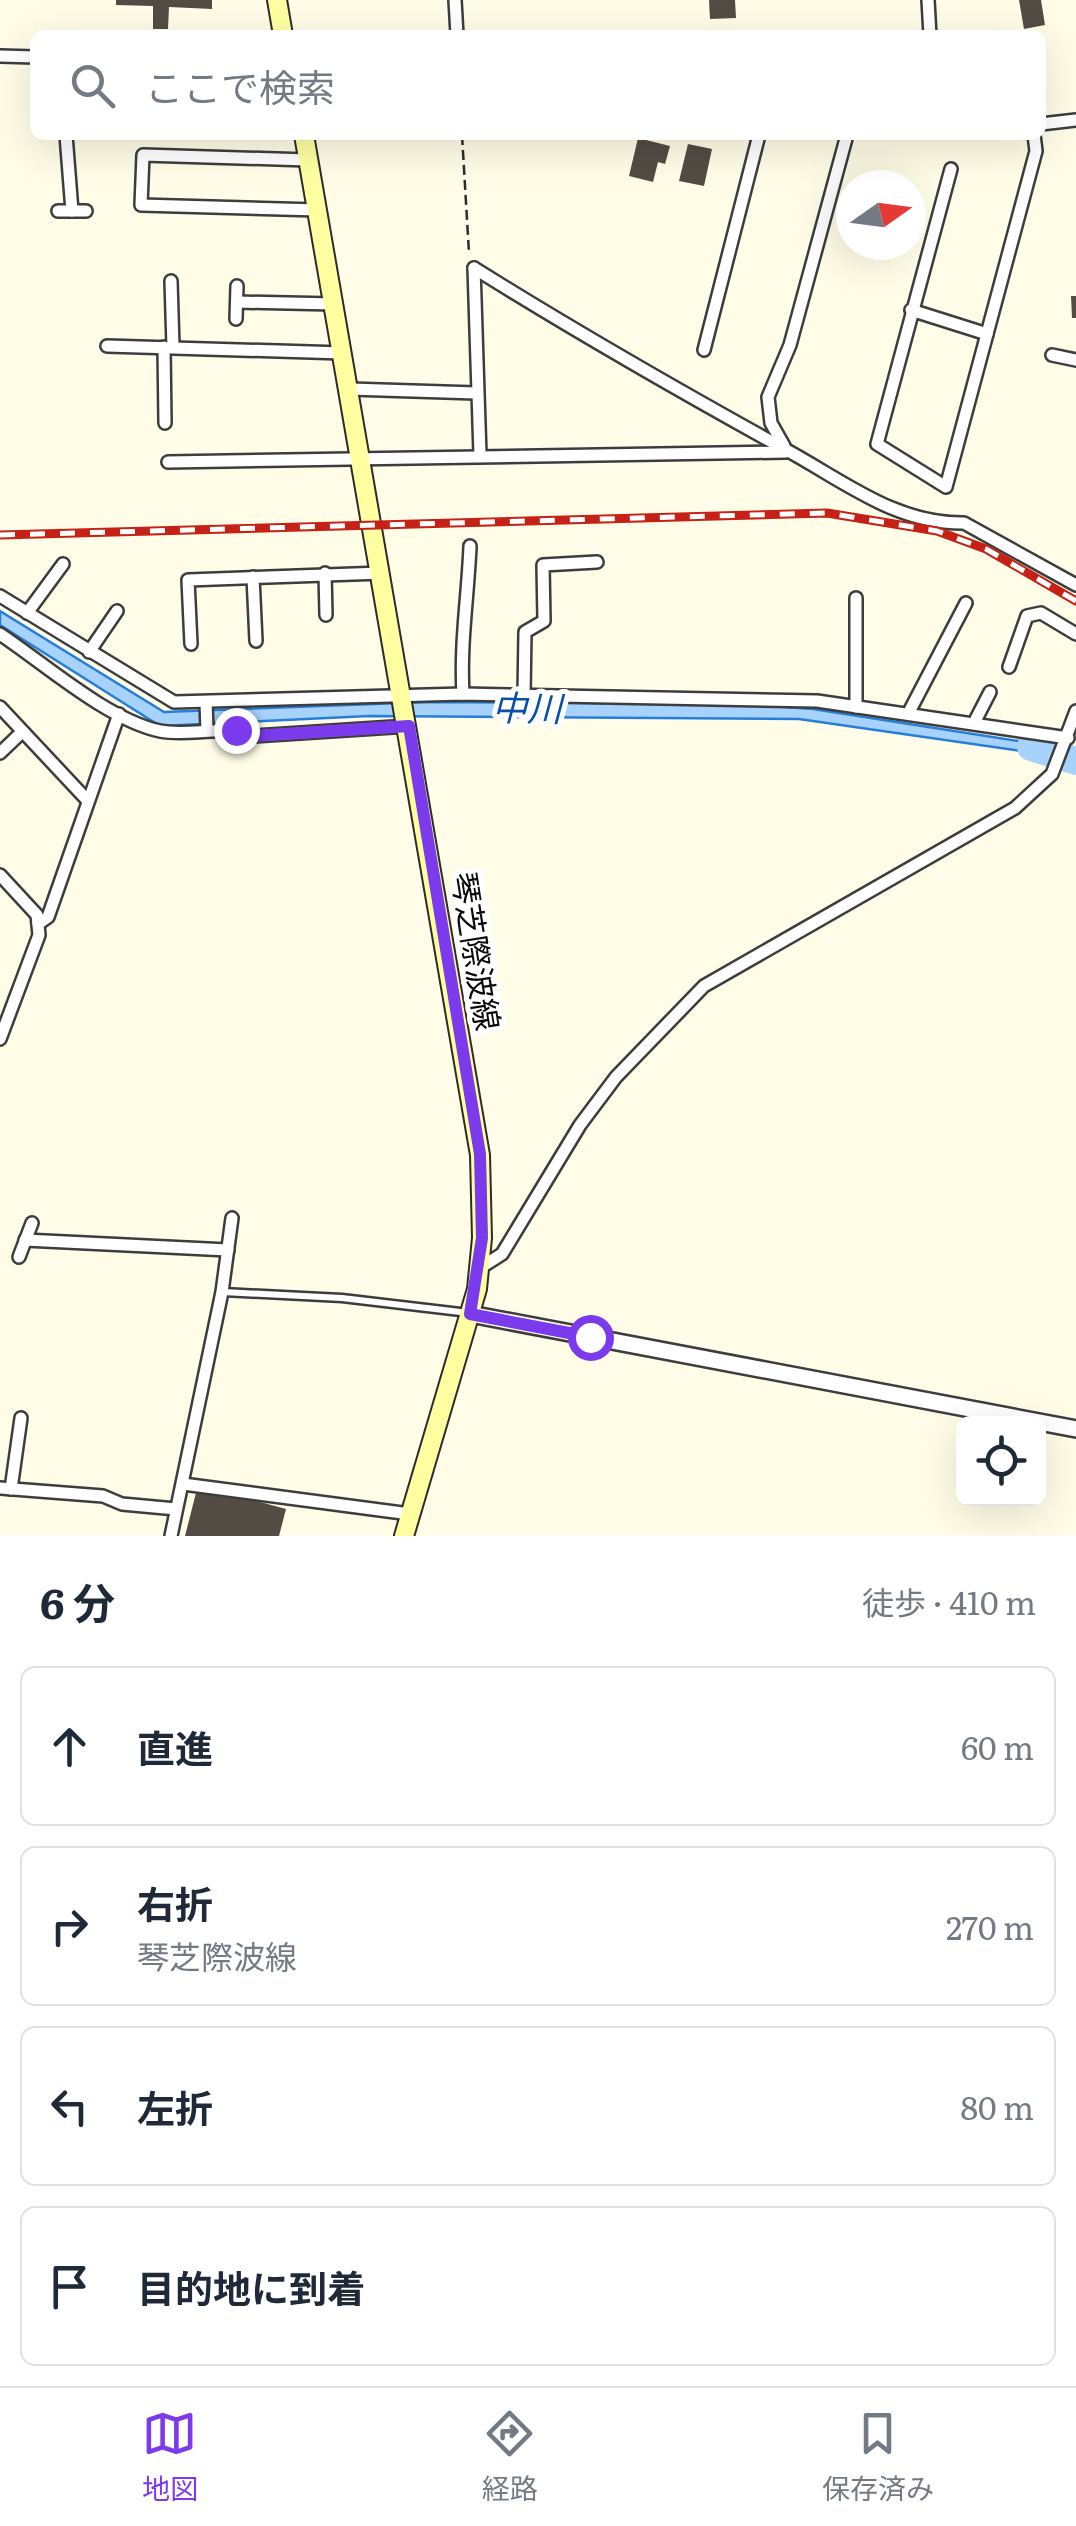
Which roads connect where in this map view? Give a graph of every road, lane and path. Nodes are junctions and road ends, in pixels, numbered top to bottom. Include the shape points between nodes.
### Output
1 (277, 0) edge
2 (455, 0) edge
3 (928, 0) edge
4 (282, 30) edge
5 (457, 30) edge
6 (930, 30) edge
7 (0, 56) edge
8 (30, 57) edge
9 (1076, 120) edge
10 (1046, 123) edge
11 (66, 140) edge
12 (305, 140) edge
13 (462, 140) edge
14 (758, 140) edge
15 (846, 140) edge
16 (1035, 140) edge
17 (308, 160) junction
18 (951, 169) dead end
19 (318, 210) junction
20 (72, 211) junction
21 (86, 211) dead end
22 (58, 212) dead end
23 (474, 268) junction
24 (170, 282) dead end
25 (237, 286) dead end
26 (237, 302) junction
27 (334, 304) junction
28 (912, 310) junction
29 (236, 318) dead end
30 (987, 334) junction
31 (107, 346) dead end
32 (169, 347) junction
33 (704, 350) dead end
34 (344, 353) junction
35 (1052, 355) dead end
36 (1076, 360) edge
37 (350, 389) junction
38 (476, 393) junction
39 (165, 423) dead end
40 (790, 452) junction
41 (480, 456) junction
42 (362, 460) junction
43 (168, 462) dead end
44 (470, 546) dead end
45 (597, 562) dead end
46 (63, 564) dead end
47 (325, 573) junction
48 (382, 573) junction
49 (253, 577) junction
50 (1076, 586) edge
51 (0, 596) edge
52 (856, 598) dead end
53 (966, 603) dead end
54 (117, 611) dead end
55 (27, 613) junction
56 (326, 615) dead end
57 (0, 634) edge
58 (1076, 634) edge
59 (256, 641) dead end
60 (191, 644) dead end
61 (89, 652) junction
62 (1009, 667) dead end
63 (990, 692) dead end
64 (463, 694) junction
65 (524, 695) junction
66 (404, 698) junction
67 (206, 704) junction
68 (856, 706) junction
69 (0, 707) edge
70 (1076, 712) edge
71 (119, 714) junction
72 (908, 714) junction
73 (409, 724) junction
74 (974, 724) junction
75 (207, 728) junction
76 (22, 732) junction
77 (1068, 738) junction
78 (0, 753) edge
79 (88, 801) junction
80 (0, 875) edge
81 (38, 924) junction
82 (0, 1039) edge
83 (232, 1218) dead end
84 (32, 1223) dead end
85 (26, 1240) junction
86 (228, 1250) junction
87 (20, 1257) dead end
88 (480, 1268) junction
89 (222, 1292) junction
90 (470, 1314) junction
91 (21, 1418) dead end
92 (1076, 1429) edge
93 (184, 1484) junction
94 (6, 1489) edge
95 (176, 1509) junction
96 (410, 1514) junction
97 (171, 1536) edge
98 (404, 1536) edge

1 - 4 main road
2 - 5 street
3 - 6 street
7 - 8 street
9 - 10 street
11 - 20 street
12 - 17 main road, 琴芝際波線
13 - 23 path
14 - 33 street
15 - 40 street via 790,344 768,397 777,439
16 - 30 street
17 - 19 main road, 琴芝際波線
17 - 19 street via 144,154 141,204
18 - 28 street
19 - 27 main road, 琴芝際波線
20 - 21 street
20 - 22 street
23 - 38 street
23 - 40 street
24 - 32 street
25 - 26 street
26 - 27 street
26 - 29 street
27 - 34 main road, 琴芝際波線
28 - 30 street
28 - 30 street via 876,444 946,487
31 - 32 street
32 - 34 street
32 - 39 street
34 - 37 main road, 琴芝際波線
35 - 36 street
37 - 38 street
37 - 42 main road, 琴芝際波線
38 - 41 street
40 - 41 street
40 - 50 street via 889,508 964,523
41 - 42 street
42 - 43 street
42 - 48 main road, 琴芝際波線
44 - 64 street via 460,642
45 - 65 street via 543,565 544,622 525,632
46 - 55 street
47 - 48 street
47 - 49 street
47 - 56 street
48 - 66 main road, 琴芝際波線
49 - 59 street
49 - 60 street via 188,580
51 - 55 street
52 - 68 street
53 - 72 street
54 - 61 street
55 - 61 street
57 - 71 street
58 - 62 street via 1041,613 1027,616
61 - 67 street via 161,697
63 - 74 street
64 - 65 street
64 - 66 street
65 - 68 street
66 - 67 street
66 - 73 main road, 琴芝際波線
67 - 75 street
68 - 72 street
69 - 76 street
70 - 77 street
71 - 75 street via 161,731
71 - 79 street
72 - 74 street
73 - 75 street via 253,736
73 - 88 main road, 琴芝際波線 via 480,1154
74 - 77 street
76 - 78 street
76 - 79 street
77 - 88 street via 1052,774 1015,808 704,986 616,1077 502,1254
79 - 81 street via 48,917
80 - 81 street
81 - 82 street
83 - 86 street
84 - 85 street
85 - 86 street
85 - 87 street
86 - 89 street
88 - 90 main road, 琴芝際波線
89 - 90 lane
89 - 93 street
90 - 92 street
90 - 96 main road, 琴芝際波線
91 - 94 street
93 - 95 street
93 - 96 street
94 - 95 street
95 - 97 street
96 - 98 main road, 琴芝際波線

